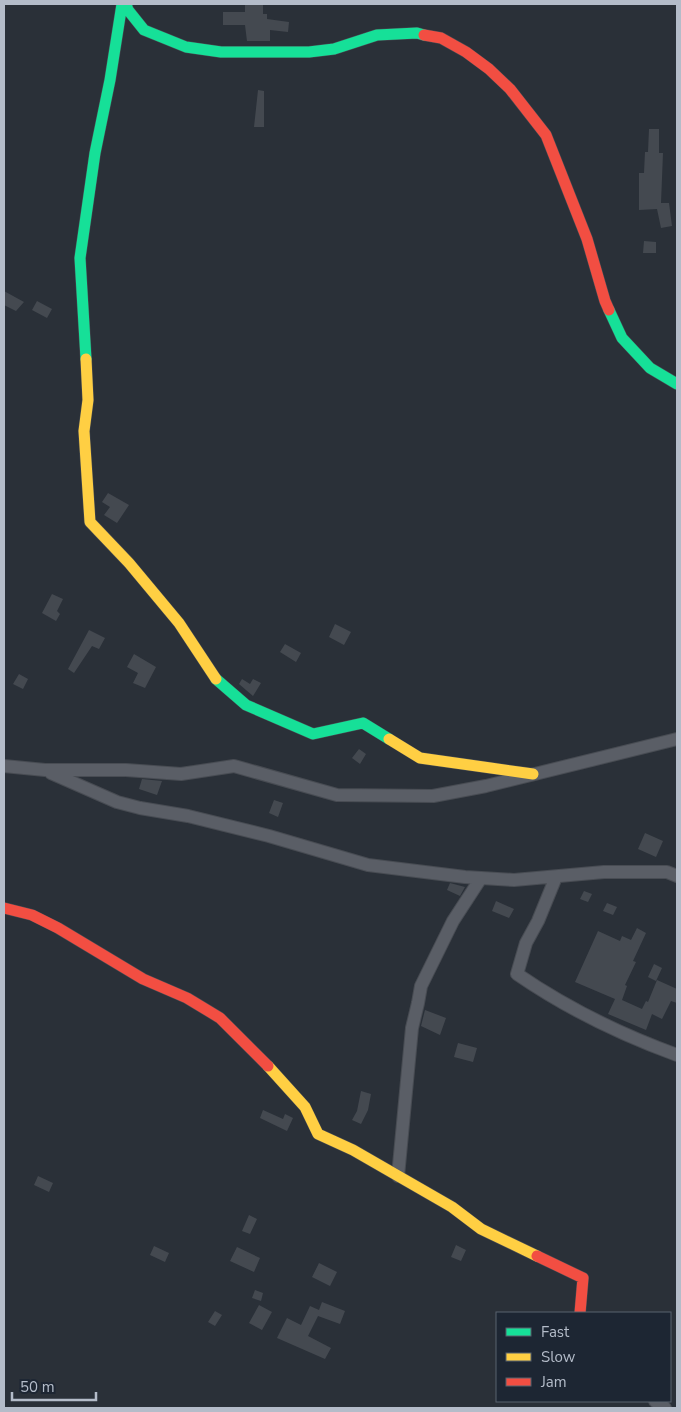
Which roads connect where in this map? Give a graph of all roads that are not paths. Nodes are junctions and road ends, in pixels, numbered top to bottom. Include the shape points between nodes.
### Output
1 (122, 4) edge
2 (126, 4) edge
3 (677, 384) edge
4 (677, 739) edge
5 (4, 766) edge
6 (45, 770) junction
7 (533, 774) junction
8 (677, 876) edge
9 (556, 877) junction
10 (481, 878) junction
11 (4, 908) edge
12 (677, 1055) edge
13 (398, 1176) junction
14 (580, 1312) edge

1 - 7 street via 80,258 88,400 84,431 90,522 179,623 218,681 246,705 313,734 363,723 420,758
2 - 3 street via 144,30 186,47 220,52 309,52 334,49 378,35 417,33 440,38 466,52 510,89 546,135 587,239 605,302 622,338 650,368
4 - 7 street
5 - 6 street
6 - 7 street via 181,774 234,766 337,795 433,796
6 - 10 street via 117,802 233,827 368,865
8 - 9 street via 667,872 604,872
9 - 10 street
9 - 12 street via 526,943 517,974 642,1043
10 - 13 street via 453,921 421,986 412,1028
11 - 13 street via 32,915 58,928 142,979 187,998 220,1018 305,1107 318,1134
13 - 14 street via 452,1207 481,1229 583,1278

